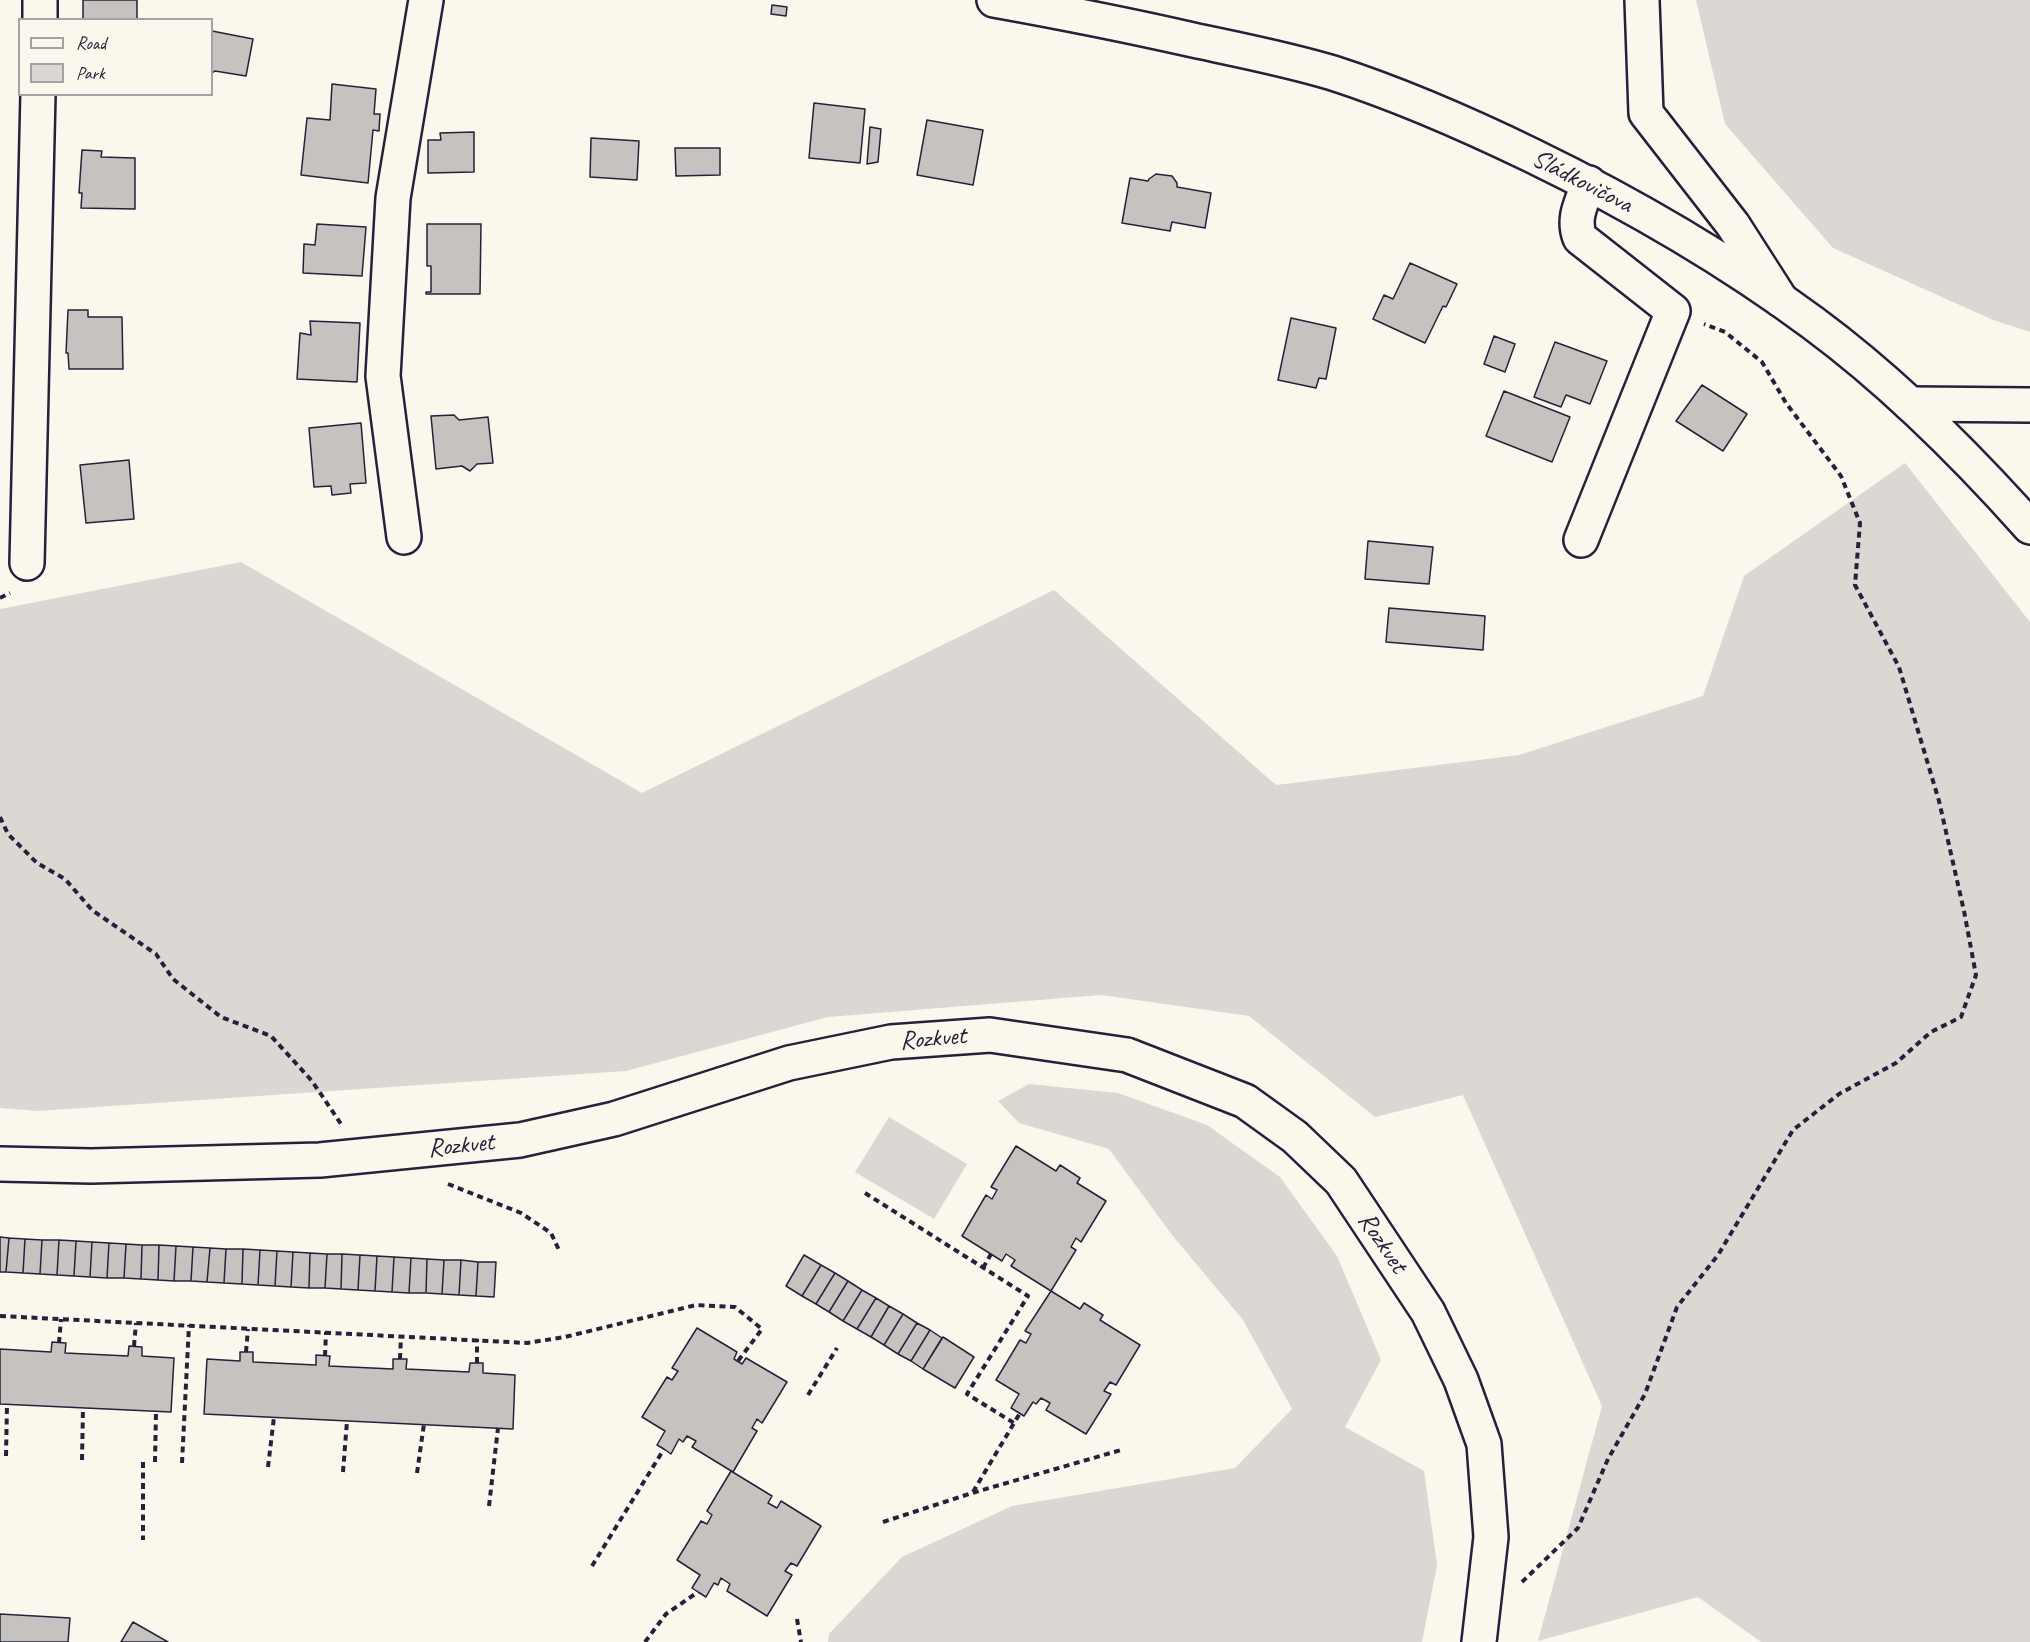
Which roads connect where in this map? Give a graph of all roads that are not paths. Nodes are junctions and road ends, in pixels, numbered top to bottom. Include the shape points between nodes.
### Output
1 (40, 0) edge
2 (426, 0) edge
3 (994, 0) edge
4 (1642, 0) edge
5 (1042, 4) edge
6 (40, 18) edge
7 (38, 96) edge
8 (1589, 183) junction
9 (1781, 300) junction
10 (1910, 404) junction
11 (2030, 405) edge
12 (2030, 527) edge
13 (404, 537) dead end
14 (1581, 540) dead end
15 (27, 563) dead end
16 (0, 1164) edge
17 (1479, 1642) edge

1 - 6 street
2 - 13 street via 393,198 383,376
3 - 5 street, Sládkovičova
4 - 9 street via 1646,113 1733,225
5 - 8 street, Sládkovičova via 1331,73 1470,126
7 - 15 street
8 - 9 street, Sládkovičova
8 - 14 street via 1576,215 1575,227 1580,238 1673,312
9 - 10 street, Sládkovičova
10 - 11 street
10 - 12 street, Sládkovičova via 1957,447
16 - 17 street, Rozkvet via 320,1160 520,1140 614,1119 789,1063 891,1042 990,1035 1127,1055 1245,1101 1295,1137 1341,1181 1428,1312 1461,1380 1484,1444 1491,1537

